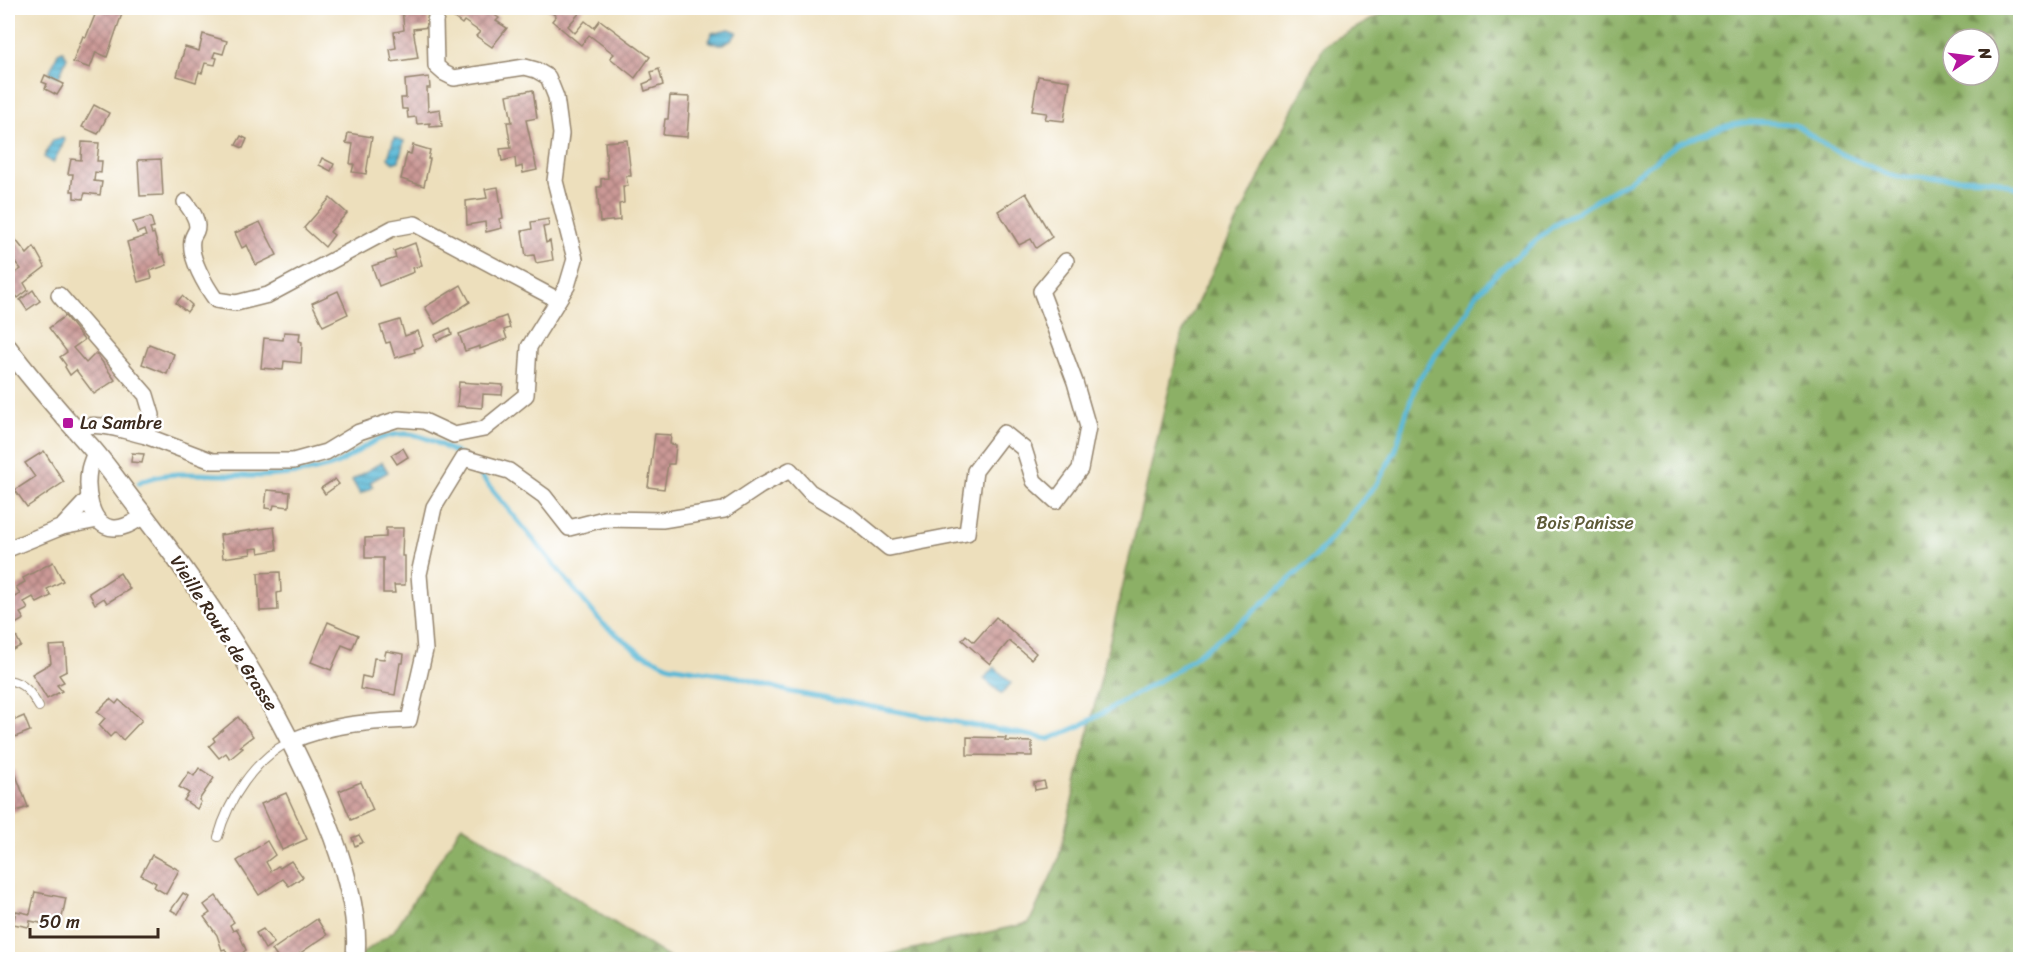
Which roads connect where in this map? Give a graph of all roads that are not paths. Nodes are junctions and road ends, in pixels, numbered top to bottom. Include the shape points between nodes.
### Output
1 (439, 8) edge
2 (185, 202) dead end
3 (1066, 261) dead end
4 (59, 295) dead end
5 (558, 300) junction
6 (8, 348) edge
7 (75, 430) junction
8 (146, 436) junction
9 (95, 452) junction
10 (89, 498) junction
11 (144, 516) junction
12 (98, 520) junction
13 (62, 527) junction
14 (8, 549) edge
15 (8, 680) edge
16 (39, 707) dead end
17 (291, 741) junction
18 (218, 837) dead end
19 (355, 960) edge

1 - 5 street via 435,21 436,66 444,73 454,78 525,67 548,77 556,97 561,134 555,181 575,259
2 - 5 street via 195,215 197,229 192,239 203,283 216,300 236,303 268,295 393,228 415,224
3 - 17 street via 1041,291 1088,427 1080,469 1056,501 1034,481 1024,449 1004,433 975,471 967,533 889,548 851,517 810,492 790,470 724,510 662,520 604,519 569,528 544,496 509,471 464,458 434,507 419,574 425,650 409,720 339,725
4 - 8 street via 146,395 152,415
5 - 8 street via 530,347 526,395 484,429 454,435 424,421 398,419 359,432 326,452 293,461 212,461
6 - 7 street, Vieille Route de Grasse
7 - 8 street via 100,426
7 - 9 street, Vieille Route de Grasse
9 - 10 street via 89,470
9 - 11 street, Vieille Route de Grasse
10 - 12 street
10 - 13 street
11 - 12 street via 130,525 113,528
11 - 17 street, Vieille Route de Grasse via 228,633
12 - 13 street
13 - 14 street
15 - 16 lane via 21,683
17 - 18 lane via 277,748 244,780
17 - 19 street, Vieille Route de Grasse via 341,857 357,943

